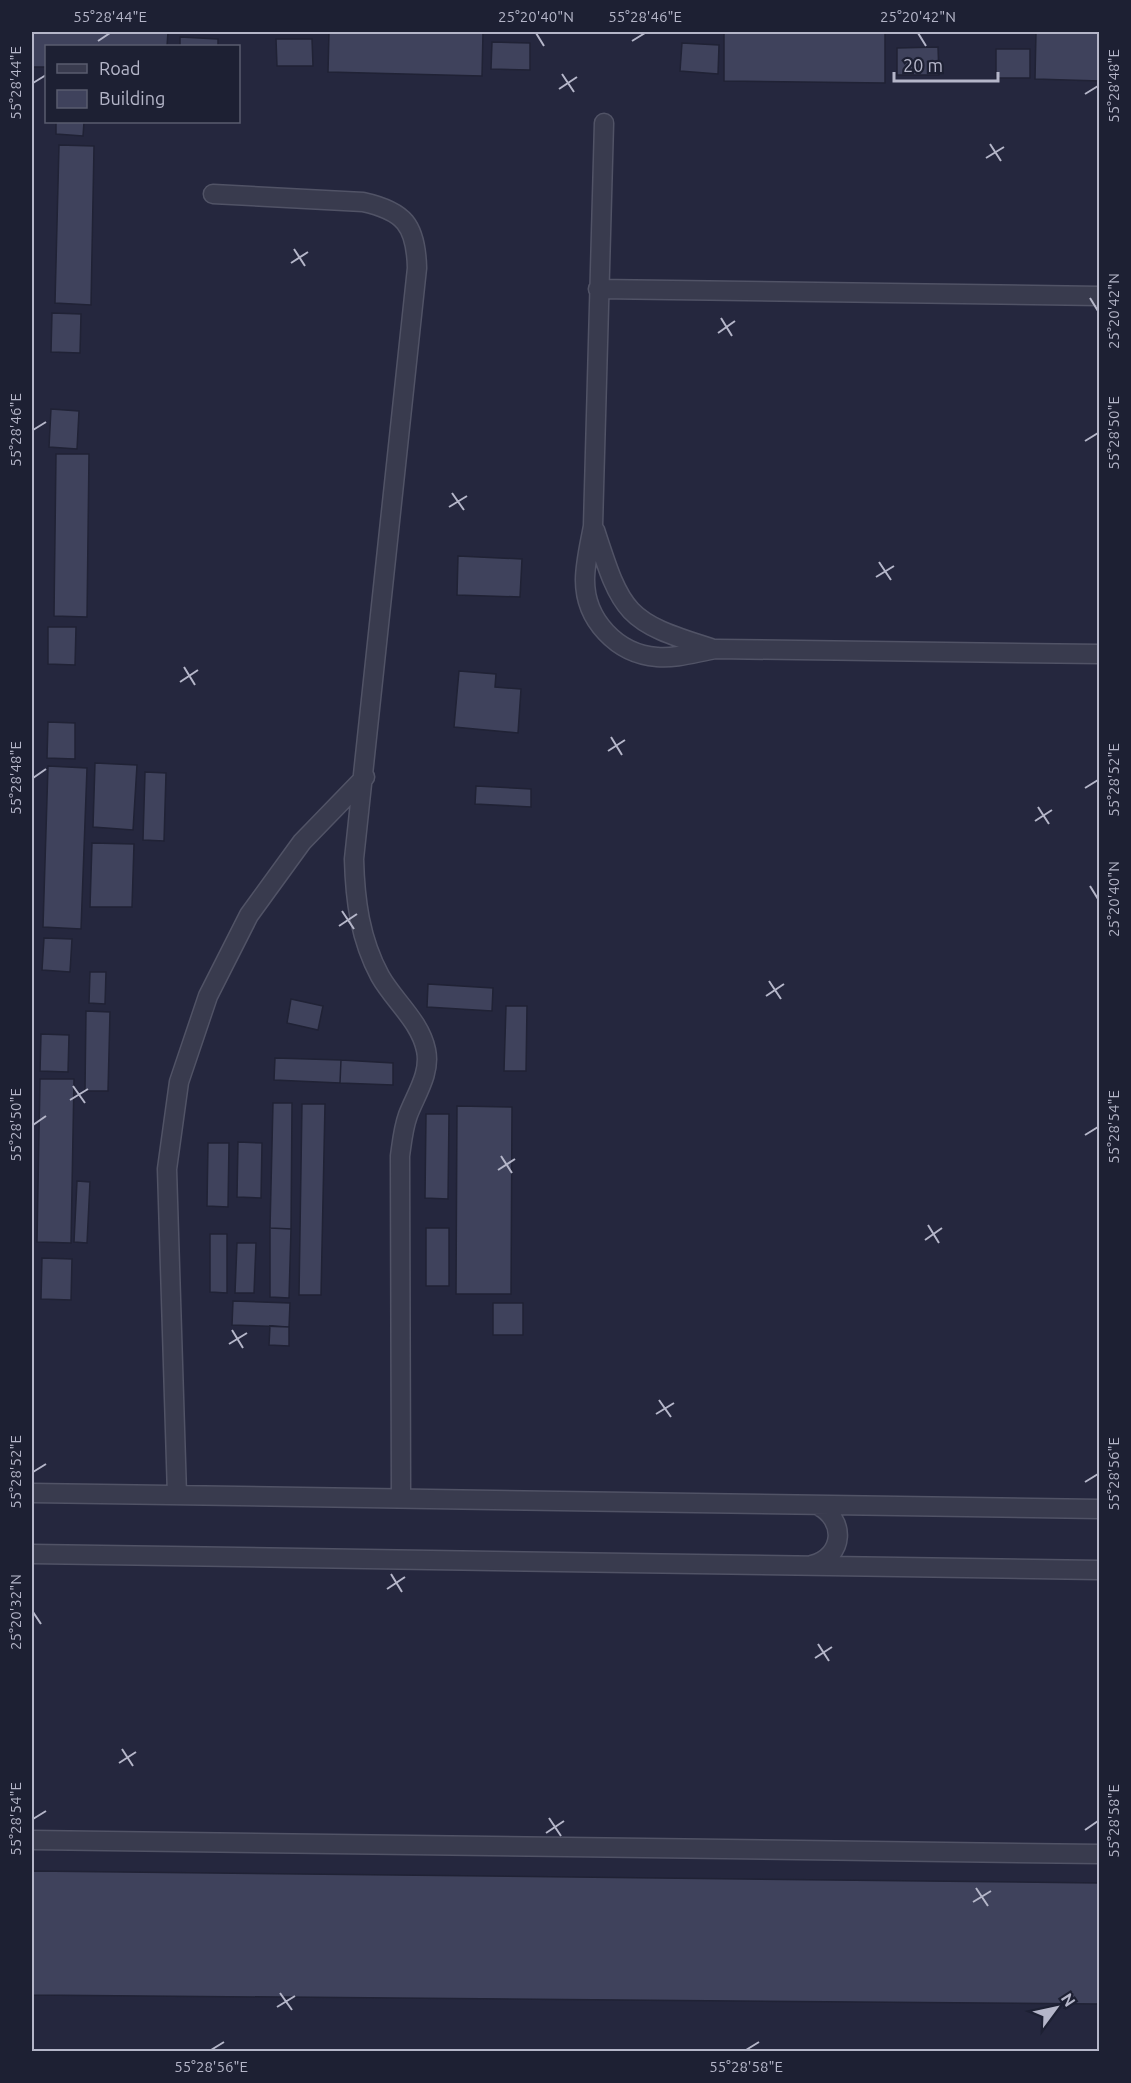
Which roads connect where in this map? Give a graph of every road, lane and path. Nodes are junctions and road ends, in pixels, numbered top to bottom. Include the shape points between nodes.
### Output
1 (604, 123) dead end
2 (213, 194) dead end
3 (598, 289) junction
4 (1100, 296) edge
5 (593, 526) junction
6 (716, 649) junction
7 (1100, 654) edge
8 (365, 777) junction
9 (32, 1493) edge
10 (177, 1495) junction
11 (401, 1498) junction
12 (817, 1505) junction
13 (1100, 1509) edge
14 (32, 1554) edge
15 (810, 1565) junction
16 (1100, 1570) edge
17 (32, 1840) edge
18 (1100, 1854) edge

1 - 3 street
2 - 8 street via 363,202 387,207 406,222 416,244 417,268
3 - 4 street
3 - 5 street
5 - 6 street via 609,578 627,608 655,629
5 - 6 street via 585,580 588,604 598,625 614,641 635,653 658,657
6 - 7 street
8 - 10 street via 302,842 249,915 208,996 180,1082 167,1169
8 - 11 street via 354,860 355,899 364,939 380,976 418,1028 426,1051 425,1076 407,1117 400,1156
9 - 10 street
10 - 11 street
11 - 12 street
12 - 13 street
12 - 15 street via 836,1520 838,1544 832,1555
14 - 15 street
15 - 16 street
17 - 18 street

